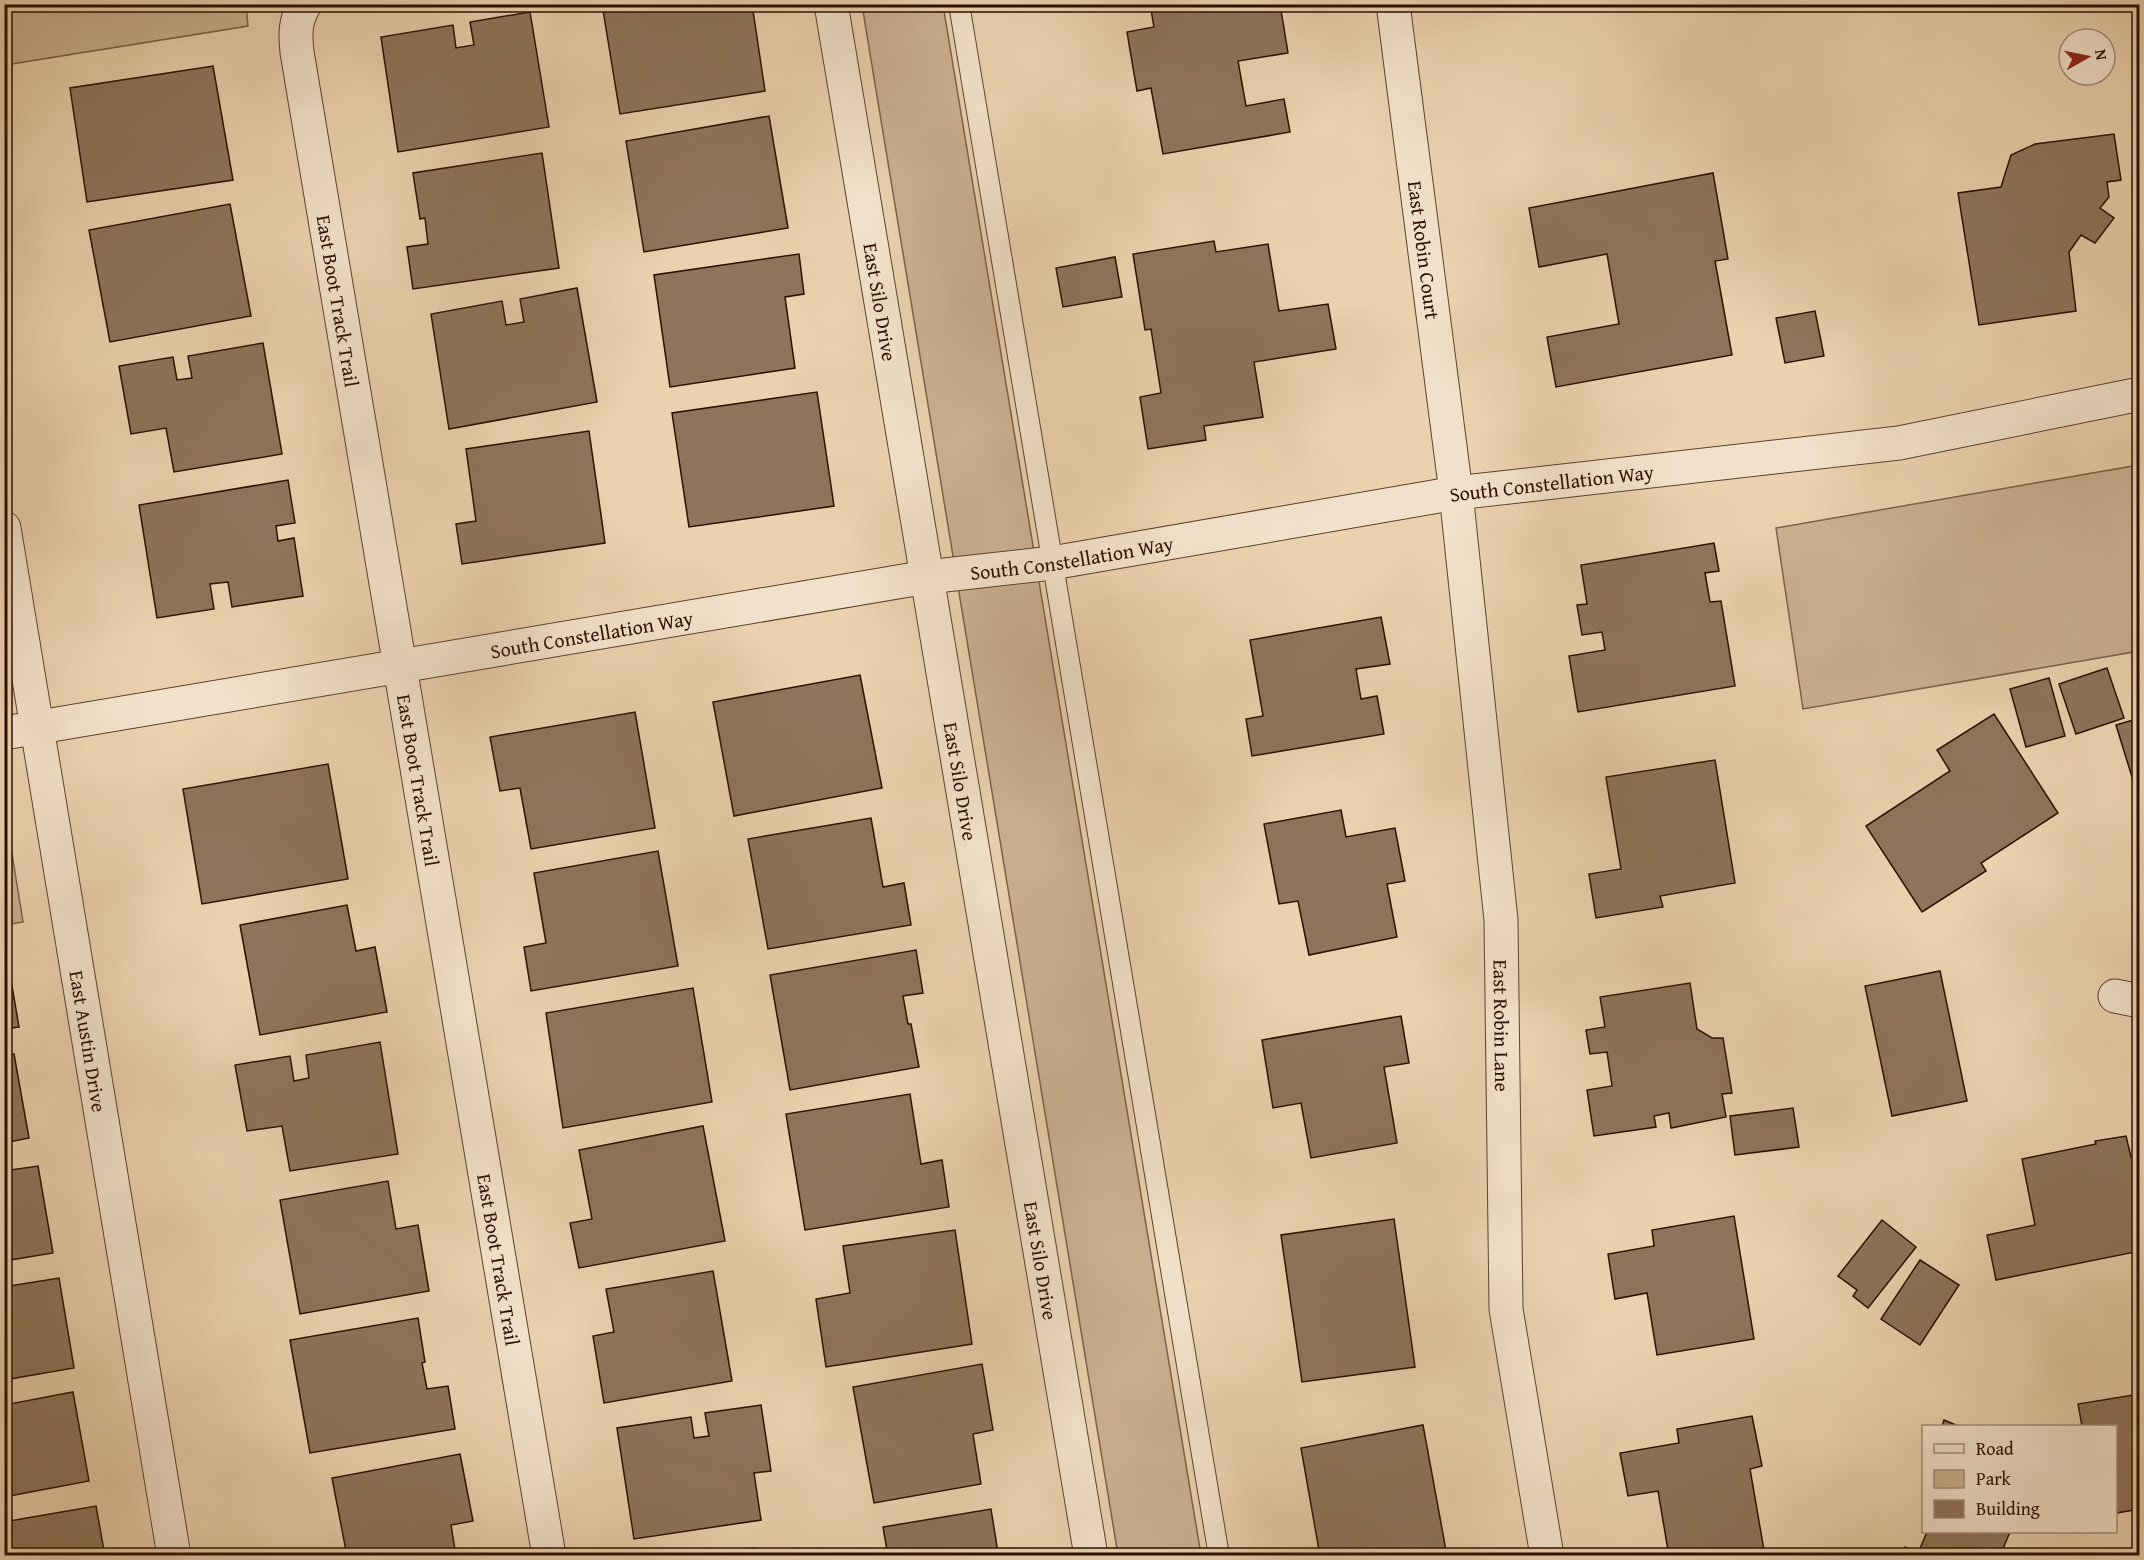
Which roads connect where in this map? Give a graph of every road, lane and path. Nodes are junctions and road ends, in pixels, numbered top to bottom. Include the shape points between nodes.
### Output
1 (831, 4) edge
2 (959, 4) edge
3 (1394, 4) edge
4 (305, 5) edge
5 (2139, 394) edge
6 (1456, 493) junction
7 (4, 528) edge
8 (1052, 563) junction
9 (927, 577) junction
10 (400, 667) junction
11 (37, 728) junction
12 (4, 733) edge
13 (174, 1556) edge
14 (549, 1556) edge
15 (1091, 1556) edge
16 (1219, 1556) edge
17 (1547, 1556) edge

1 - 9 street, East Silo Drive
2 - 8 lane
3 - 6 street, East Robin Court
4 - 10 street, East Boot Track Trail via 295,32 297,52
5 - 6 street, South Constellation Way via 1899,443
6 - 8 street, South Constellation Way
6 - 17 street, East Robin Lane via 1501,920 1506,1309
7 - 11 street, East Austin Drive
8 - 9 street, South Constellation Way
8 - 16 lane
9 - 10 street, South Constellation Way
9 - 15 street, East Silo Drive
10 - 11 street, South Constellation Way
10 - 14 street, East Boot Track Trail
11 - 12 street, South Constellation Way
11 - 13 street, East Austin Drive

